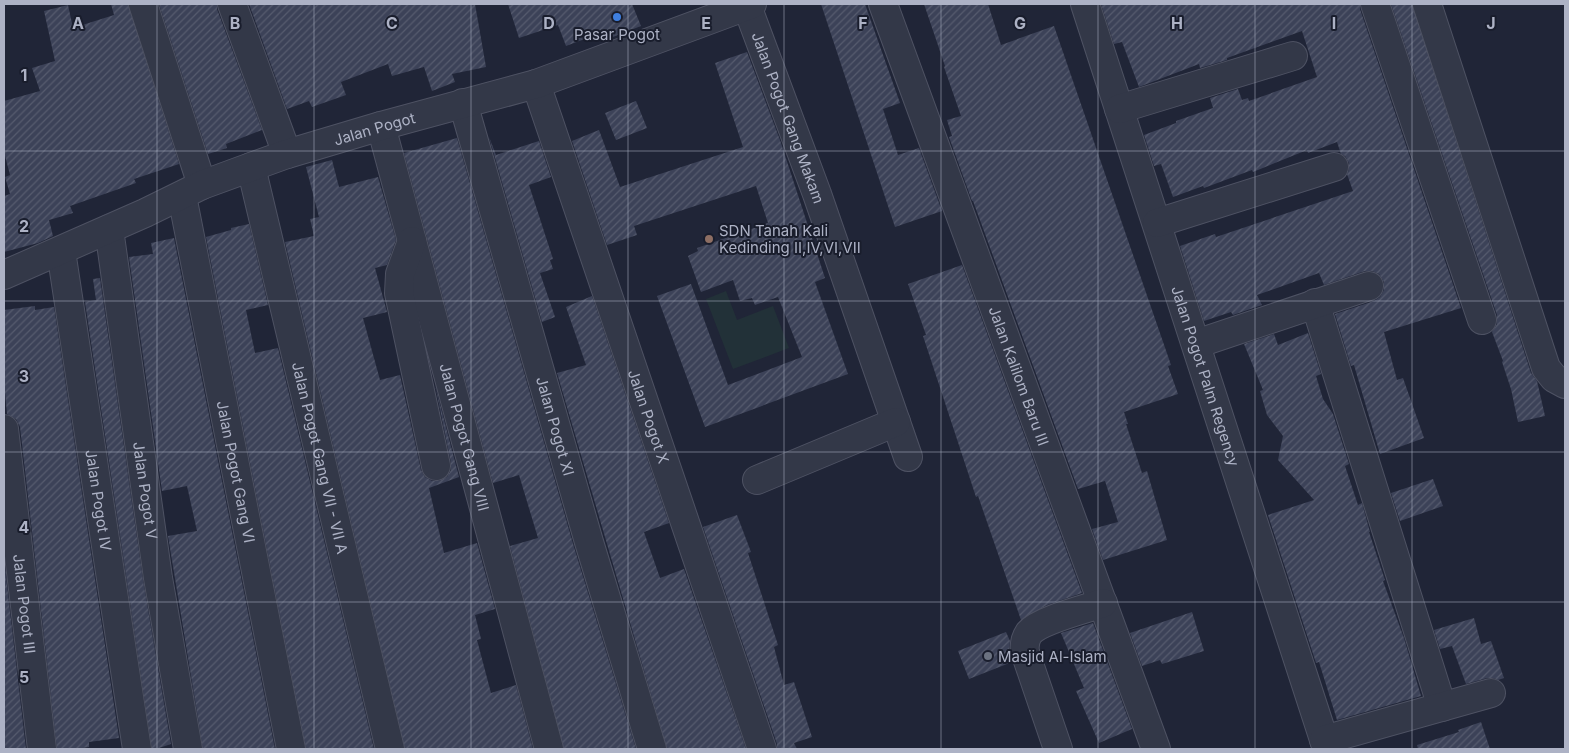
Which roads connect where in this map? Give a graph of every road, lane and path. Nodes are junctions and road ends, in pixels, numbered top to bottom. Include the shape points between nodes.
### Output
1 (143, 4) edge
2 (232, 4) edge
3 (883, 4) edge
4 (1085, 4) edge
5 (1375, 4) edge
6 (1427, 4) edge
7 (749, 5) edge
8 (1293, 56) dead end
9 (536, 84) junction
10 (464, 103) junction
11 (1119, 109) junction
12 (381, 126) junction
13 (287, 154) junction
14 (251, 167) junction
15 (1334, 167) dead end
16 (192, 190) junction
17 (1157, 222) junction
18 (109, 229) junction
19 (412, 241) junction
20 (62, 251) junction
21 (4, 275) edge
22 (1369, 286) dead end
23 (1315, 303) junction
24 (1482, 320) dead end
25 (1196, 344) junction
26 (1565, 384) edge
27 (896, 422) junction
28 (4, 429) edge
29 (908, 457) dead end
30 (436, 466) dead end
31 (757, 480) dead end
32 (1103, 603) junction
33 (1491, 693) dead end
34 (1442, 706) junction
35 (1325, 744) edge
36 (42, 749) edge
37 (136, 749) edge
38 (188, 749) edge
39 (291, 749) edge
40 (390, 749) edge
41 (549, 749) edge
42 (652, 749) edge
43 (762, 749) edge
44 (1058, 749) edge
45 (1156, 749) edge

1 - 16 street, Jalan Pogot Gang VI
2 - 13 street
3 - 32 street, Jalan Kalilom Baru III
4 - 11 street, Jalan Pogot Palm Regency
5 - 24 street
6 - 26 street via 1546,368
7 - 9 street, Jalan Pogot
7 - 27 street, Jalan Pogot Gang Makam
8 - 11 street
9 - 10 street, Jalan Pogot
9 - 43 street, Jalan Pogot X
10 - 12 street, Jalan Pogot
10 - 42 street, Jalan Pogot XI
11 - 17 street, Jalan Pogot Palm Regency
12 - 13 street, Jalan Pogot
12 - 19 street, Jalan Pogot Gang VIII
13 - 14 street, Jalan Pogot
14 - 16 street, Jalan Pogot
14 - 40 street, Jalan Pogot Gang VII - VII A
15 - 17 street
16 - 18 street, Jalan Pogot
16 - 39 street, Jalan Pogot Gang VI
17 - 25 street, Jalan Pogot Palm Regency
18 - 20 street, Jalan Pogot
18 - 38 street, Jalan Pogot V via 158,578
19 - 30 street via 400,274 399,293
19 - 41 street, Jalan Pogot Gang VIII
20 - 21 street, Jalan Pogot
20 - 37 street, Jalan Pogot IV
22 - 23 street
23 - 25 street
23 - 34 street
25 - 35 street, Jalan Pogot Palm Regency
27 - 29 street, Jalan Pogot Gang Makam
27 - 31 street
28 - 36 street, Jalan Pogot III
32 - 44 street via 1046,622 1030,632 1024,642
32 - 45 street, Jalan Kalilom Baru III
33 - 34 street
34 - 35 street

